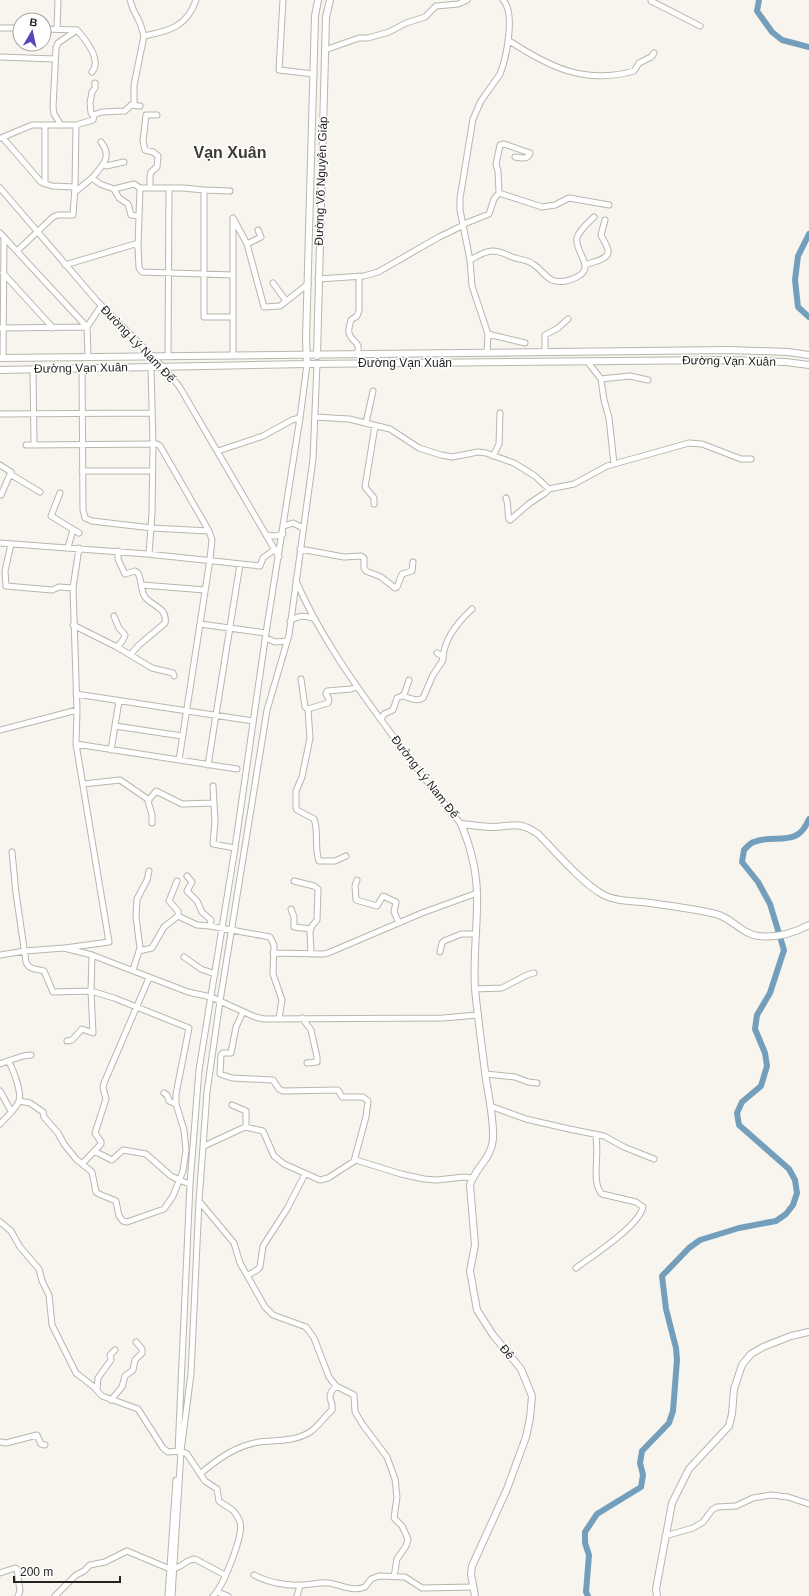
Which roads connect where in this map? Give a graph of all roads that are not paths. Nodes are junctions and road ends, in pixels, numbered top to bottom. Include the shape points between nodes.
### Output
1 (58, 0) edge
2 (130, 0) edge
3 (196, 0) edge
4 (283, 0) edge
5 (318, 0) edge
6 (330, 0) edge
7 (467, 0) edge
8 (503, 0) edge
9 (651, 0) edge
10 (700, 26) dead end
11 (0, 28) edge
12 (12, 28) edge
13 (52, 30) edge
14 (57, 30) junction
15 (77, 30) junction
16 (144, 36) junction
17 (508, 40) junction
18 (325, 50) junction
19 (654, 53) dead end
20 (0, 56) edge
21 (55, 59) junction
22 (92, 72) dead end
23 (314, 74) junction
24 (95, 83) dead end
25 (93, 115) junction
26 (157, 115) dead end
27 (45, 125) junction
28 (61, 125) junction
29 (76, 125) junction
30 (1, 138) edge
31 (101, 142) dead end
32 (515, 157) dead end
33 (124, 162) dead end
34 (104, 166) junction
35 (92, 178) junction
36 (45, 184) junction
37 (0, 188) edge
38 (140, 188) junction
39 (150, 188) junction
40 (169, 188) junction
41 (114, 189) junction
42 (75, 190) junction
43 (204, 190) junction
44 (230, 191) dead end
45 (499, 194) junction
46 (609, 205) dead end
47 (139, 216) junction
48 (594, 217) dead end
49 (605, 220) dead end
50 (464, 224) junction
51 (258, 230) dead end
52 (37, 232) junction
53 (0, 233) edge
54 (4, 237) junction
55 (247, 244) junction
56 (12, 246) junction
57 (138, 247) junction
58 (2, 248) edge
59 (17, 251) junction
60 (470, 260) junction
61 (65, 265) junction
62 (585, 265) junction
63 (308, 272) junction
64 (3, 273) junction
65 (169, 273) junction
66 (204, 275) junction
67 (233, 275) junction
68 (318, 275) junction
69 (359, 276) junction
70 (273, 283) dead end
71 (308, 284) junction
72 (286, 301) junction
73 (1, 302) edge
74 (101, 306) junction
75 (233, 317) junction
76 (568, 319) dead end
77 (87, 327) junction
78 (1, 328) edge
79 (53, 328) junction
80 (488, 334) junction
81 (525, 343) dead end
82 (545, 351) junction
83 (587, 351) junction
84 (487, 352) junction
85 (357, 353) junction
86 (233, 354) junction
87 (306, 354) junction
88 (317, 354) junction
89 (150, 355) junction
90 (168, 355) junction
91 (809, 355) edge
92 (88, 356) junction
93 (2, 358) edge
94 (587, 362) junction
95 (307, 364) junction
96 (317, 364) junction
97 (151, 366) junction
98 (162, 366) junction
99 (809, 366) edge
100 (82, 368) junction
101 (33, 369) junction
102 (0, 370) edge
103 (601, 379) junction
104 (648, 380) dead end
105 (373, 390) dead end
106 (82, 413) junction
107 (152, 413) junction
108 (500, 413) dead end
109 (0, 414) edge
110 (34, 414) junction
111 (315, 417) junction
112 (300, 418) junction
113 (366, 423) junction
114 (375, 426) junction
115 (34, 444) junction
116 (82, 444) junction
117 (153, 444) junction
118 (26, 445) dead end
119 (218, 451) junction
120 (493, 456) junction
121 (751, 459) dead end
122 (614, 464) junction
123 (0, 465) edge
124 (82, 470) junction
125 (152, 471) junction
126 (10, 474) junction
127 (549, 489) junction
128 (40, 492) dead end
129 (60, 493) dead end
130 (1, 495) edge
131 (506, 498) dead end
132 (374, 504) dead end
133 (284, 526) junction
134 (152, 528) junction
135 (303, 528) junction
136 (73, 530) junction
137 (209, 531) junction
138 (79, 533) dead end
139 (283, 534) junction
140 (266, 535) junction
141 (0, 542) edge
142 (11, 544) junction
143 (68, 547) junction
144 (79, 548) junction
145 (300, 549) junction
146 (275, 550) junction
147 (118, 551) junction
148 (149, 554) junction
149 (279, 557) junction
150 (210, 559) junction
151 (413, 562) dead end
152 (240, 564) junction
153 (296, 580) junction
154 (142, 585) junction
155 (73, 588) junction
156 (205, 590) junction
157 (472, 610) dead end
158 (114, 616) dead end
159 (315, 619) junction
160 (290, 621) junction
161 (200, 624) junction
162 (73, 625) junction
163 (230, 628) junction
164 (266, 636) junction
165 (287, 641) junction
166 (117, 647) junction
167 (437, 652) dead end
168 (130, 655) junction
169 (443, 658) junction
170 (174, 676) dead end
171 (301, 679) dead end
172 (409, 680) dead end
173 (356, 687) junction
174 (76, 694) junction
175 (403, 696) junction
176 (119, 701) junction
177 (308, 709) junction
178 (77, 710) junction
179 (186, 711) junction
180 (216, 716) junction
181 (381, 720) junction
182 (253, 721) junction
183 (115, 726) junction
184 (0, 730) edge
185 (182, 736) junction
186 (76, 744) junction
187 (111, 750) junction
188 (179, 760) junction
189 (208, 765) junction
190 (237, 769) dead end
191 (246, 770) junction
192 (256, 772) junction
193 (83, 784) junction
194 (213, 786) dead end
195 (149, 800) junction
196 (214, 803) junction
197 (152, 823) dead end
198 (461, 824) junction
199 (236, 848) junction
200 (12, 852) dead end
201 (346, 856) dead end
202 (149, 871) dead end
203 (187, 876) dead end
204 (356, 880) dead end
205 (177, 881) dead end
206 (294, 881) dead end
207 (477, 893) junction
208 (291, 909) dead end
209 (178, 916) junction
210 (399, 923) junction
211 (210, 926) junction
212 (809, 926) edge
213 (223, 929) junction
214 (311, 929) junction
215 (232, 930) junction
216 (476, 934) junction
217 (64, 948) junction
218 (25, 951) junction
219 (140, 951) junction
220 (440, 952) dead end
221 (272, 953) junction
222 (311, 954) junction
223 (0, 955) edge
224 (92, 955) junction
225 (184, 957) dead end
226 (133, 970) junction
227 (534, 973) dead end
228 (215, 974) junction
229 (150, 978) junction
230 (475, 989) junction
231 (91, 991) junction
232 (211, 997) junction
233 (220, 1001) junction
234 (136, 1008) junction
235 (243, 1012) junction
236 (478, 1016) junction
237 (279, 1018) junction
238 (302, 1018) junction
239 (67, 1041) dead end
240 (31, 1055) dead end
241 (8, 1061) junction
242 (307, 1063) dead end
243 (0, 1064) edge
244 (486, 1074) junction
245 (537, 1083) dead end
246 (0, 1091) edge
247 (164, 1093) dead end
248 (19, 1101) junction
249 (176, 1104) junction
250 (232, 1105) dead end
251 (490, 1106) junction
252 (11, 1111) junction
253 (0, 1124) edge
254 (246, 1127) junction
255 (595, 1134) junction
256 (204, 1146) junction
257 (94, 1151) junction
258 (654, 1159) dead end
259 (354, 1161) junction
260 (82, 1164) junction
261 (305, 1174) junction
262 (472, 1178) junction
263 (179, 1180) junction
264 (190, 1184) junction
265 (199, 1201) junction
266 (0, 1222) edge
267 (576, 1268) dead end
268 (248, 1275) junction
269 (809, 1332) edge
270 (136, 1342) dead end
271 (115, 1350) dead end
272 (336, 1386) junction
273 (97, 1390) junction
274 (112, 1400) junction
275 (0, 1442) edge
276 (45, 1445) dead end
277 (179, 1452) junction
278 (200, 1474) junction
279 (809, 1504) edge
280 (665, 1536) junction
281 (172, 1569) junction
282 (0, 1573) edge
283 (226, 1575) junction
284 (254, 1575) dead end
285 (394, 1577) junction
286 (300, 1586) junction
287 (473, 1587) junction
288 (215, 1594) edge
289 (18, 1596) edge
290 (55, 1596) edge
291 (168, 1596) edge
292 (172, 1596) edge
293 (228, 1596) edge
294 (297, 1596) edge
295 (475, 1596) edge
296 (657, 1596) edge

1 - 14 street
2 - 16 street
3 - 16 street via 188,15 176,28
4 - 23 street via 279,70
5 - 23 main road, Đường Võ Nguyên Giáp via 315,16
6 - 18 main road, Đường Võ Nguyên Giáp via 326,16
7 - 18 street via 458,4 436,6 425,17 389,32 358,38
8 - 17 street via 509,12
9 - 10 street via 650,2
11 - 12 street
13 - 14 street
14 - 15 street
15 - 21 street via 58,43
15 - 22 street via 92,50
16 - 25 street via 134,85 137,106 130,105 125,111
17 - 19 street via 537,58 573,73 596,77 634,72 639,63
17 - 50 street via 500,74 472,119 460,198
18 - 68 main road, Đường Võ Nguyên Giáp
20 - 21 street
21 - 28 street via 53,107
23 - 63 main road, Đường Võ Nguyên Giáp
24 - 25 street via 90,100
25 - 29 street via 94,119 90,122
26 - 39 street via 146,115 144,130 145,150 158,156 157,167 150,176
27 - 28 street
27 - 30 street via 32,125
27 - 36 street
28 - 29 street
29 - 42 street
30 - 36 street via 38,180
31 - 34 street via 107,155
32 - 45 street via 525,158 530,152 500,145 496,164
33 - 34 street
34 - 35 street
35 - 41 street
35 - 42 street
36 - 42 street
37 - 52 street, Đường Lý Nam Đế
38 - 39 street
38 - 41 street via 134,184
38 - 47 street
39 - 40 street
40 - 43 street
40 - 65 street
41 - 47 street via 119,198 128,204 131,216
42 - 52 street via 73,215 56,215
43 - 44 street
43 - 66 street
45 - 46 street via 542,207 555,205 569,198
45 - 50 street via 494,198 489,214
47 - 57 street
48 - 62 street via 577,239
49 - 62 street via 601,235 607,254 602,259
50 - 60 street
50 - 69 street via 378,272
51 - 55 street via 261,237
52 - 59 street
52 - 61 street, Đường Lý Nam Đế
53 - 54 street
54 - 56 street
54 - 58 street
55 - 67 street via 233,218
55 - 72 street via 264,307 280,306
56 - 58 street
56 - 59 street
57 - 61 street via 135,244
57 - 65 street via 141,271
58 - 64 street
59 - 77 street
60 - 62 street via 491,250 501,252 530,262 550,280 556,282 581,275
60 - 80 street via 473,290
61 - 74 street, Đường Lý Nam Đế
63 - 68 main road
63 - 71 main road, Đường Võ Nguyên Giáp
64 - 73 street
64 - 79 street
65 - 66 street
65 - 90 street
66 - 67 street
66 - 75 street via 204,317
67 - 75 street
68 - 69 street
68 - 88 main road, Đường Võ Nguyên Giáp
69 - 85 street via 359,310 357,316 351,320 349,332 350,337 358,344
70 - 72 street
71 - 72 street
71 - 87 main road, Đường Võ Nguyên Giáp
73 - 78 street
74 - 77 street
74 - 89 street, Đường Lý Nam Đế
75 - 86 street
76 - 82 street via 546,335
77 - 79 street
77 - 92 street
78 - 79 street
78 - 93 street
80 - 81 street
80 - 84 street
82 - 83 main road, Đường Vạn Xuân
82 - 84 main road, Đường Vạn Xuân
83 - 91 main road, Đường Vạn Xuân via 729,350
83 - 94 main road
84 - 85 main road, Đường Vạn Xuân
85 - 88 main road, Đường Vạn Xuân
86 - 87 main road, Đường Vạn Xuân
86 - 90 main road, Đường Vạn Xuân
87 - 88 main road, Đường Vạn Xuân
87 - 95 main road, Đường Võ Nguyên Giáp
88 - 96 main road, Đường Võ Nguyên Giáp
89 - 90 main road, Đường Vạn Xuân
89 - 92 main road, Đường Vạn Xuân
89 - 98 street, Đường Lý Nam Đế
92 - 93 main road, Đường Vạn Xuân
94 - 96 main road, Đường Vạn Xuân
94 - 99 main road, Đường Vạn Xuân via 730,360 786,362
94 - 103 street
95 - 96 main road, Đường Vạn Xuân
95 - 98 main road, Đường Vạn Xuân
95 - 112 street
96 - 111 street
97 - 98 main road, Đường Vạn Xuân
97 - 100 main road, Đường Vạn Xuân
97 - 107 street
98 - 119 street, Đường Lý Nam Đế via 179,386
100 - 101 main road, Đường Vạn Xuân
100 - 106 street
101 - 102 main road, Đường Vạn Xuân
101 - 110 street
103 - 104 street via 630,376
103 - 122 street
105 - 113 street
106 - 107 street
106 - 110 street
106 - 116 street
107 - 117 street
108 - 120 street via 499,444
109 - 110 street
110 - 115 street
111 - 113 street
111 - 135 street via 313,459
112 - 119 street via 263,436
112 - 133 street
113 - 114 street
114 - 120 street via 394,431 419,448 441,456 452,457 478,452
114 - 132 street via 364,487 374,498
115 - 116 street
115 - 118 street
116 - 117 street
116 - 124 street
117 - 125 street
117 - 137 street via 160,446
119 - 140 street, Đường Lý Nam Đế
120 - 127 street via 514,463 535,476
121 - 122 street via 741,459 694,442
122 - 127 street via 574,484
123 - 126 street via 9,470
124 - 125 street
124 - 134 street via 82,510 85,518
125 - 134 street
126 - 128 street
126 - 130 street
127 - 131 street via 510,520
129 - 136 street via 50,515
133 - 135 street via 293,523
133 - 139 street
134 - 137 street
134 - 148 street
135 - 145 street
136 - 138 street
136 - 143 street
137 - 150 street via 212,540
139 - 140 street
139 - 149 street
140 - 146 street, Đường Lý Nam Đế
141 - 142 street
142 - 143 street
142 - 155 street via 5,571 6,586 52,590 60,587
143 - 144 street
144 - 147 street
144 - 155 street
145 - 151 street via 344,557 361,556 364,558 366,570 395,588 402,574 412,571
145 - 153 street
146 - 149 street, Đường Lý Nam Đế
146 - 152 street via 263,558 260,566
147 - 148 street
147 - 154 street via 118,558 125,574 137,572
148 - 150 street
149 - 164 street
150 - 152 street
150 - 156 street
152 - 163 street
153 - 159 street, Đường Lý Nam Đế
153 - 160 street
154 - 156 street
154 - 168 street via 146,598 163,612 166,618 165,623
155 - 162 street
156 - 161 street
157 - 169 street via 460,621 446,644
158 - 166 street via 125,635
159 - 160 street via 300,616
159 - 173 street, Đường Lý Nam Đế
160 - 165 street
161 - 163 street
161 - 179 street
162 - 166 street
162 - 174 street
163 - 164 street
163 - 180 street
164 - 165 street via 275,642
164 - 182 street
165 - 192 street via 267,710
166 - 168 street
167 - 169 street
168 - 170 street via 152,668 173,673
169 - 175 street via 423,698 414,700
171 - 177 street
172 - 175 street
173 - 177 street via 327,691 328,703
173 - 181 street, Đường Lý Nam Đế
174 - 176 street
174 - 178 street
175 - 181 street via 397,698 394,708 384,714
176 - 179 street
176 - 183 street
177 - 201 street via 310,738 302,777 296,791 296,808 314,819 319,861 335,861
178 - 184 street
178 - 186 street
179 - 180 street
179 - 185 street
180 - 182 street
180 - 189 street
181 - 198 street, Đường Lý Nam Đế
182 - 191 street
183 - 185 street
183 - 187 street
185 - 188 street
186 - 187 street
186 - 193 street
187 - 188 street
188 - 189 street
189 - 190 street
191 - 192 street
191 - 199 street
192 - 215 street
193 - 195 street via 120,780
193 - 217 street via 109,942
194 - 196 street
195 - 196 street via 156,791 182,804
195 - 197 street
196 - 199 street via 213,844
198 - 207 main road via 473,855
198 - 212 main road, Đường Lý Nam Đế via 528,827 589,885 608,897 716,914 754,936 770,937 792,933
199 - 213 street
200 - 218 street
202 - 219 street via 137,899 136,917
203 - 211 street via 192,882 187,891 211,920
204 - 210 street via 356,900 377,906 383,896 386,896 396,902 394,912
205 - 209 street via 169,901 178,911
206 - 214 street via 318,889 317,920
207 - 210 street
207 - 216 main road
208 - 214 street via 294,927
209 - 211 street via 197,925
209 - 219 street via 164,927 152,948
210 - 222 street via 332,952
211 - 213 street
213 - 215 street
213 - 228 street
214 - 222 street
215 - 221 street via 270,937 273,941
215 - 233 street
216 - 220 street via 461,934 444,941
216 - 230 main road
217 - 218 street
217 - 224 street
218 - 223 street
218 - 231 street via 28,966 44,971 53,992
219 - 226 street
221 - 222 street
221 - 237 street via 273,974 282,1000
224 - 226 street
224 - 231 street
225 - 228 street via 201,969
226 - 229 street
227 - 230 street via 502,988
228 - 232 street
229 - 232 street via 188,992
229 - 234 street
230 - 236 main road
231 - 234 street
231 - 239 street via 93,1033 82,1029 72,1040
232 - 233 street
232 - 264 street via 199,1070
233 - 235 street
233 - 256 street via 207,1092
234 - 249 street via 189,1028 177,1085
234 - 257 street via 104,1083 106,1099 94,1133 101,1143
235 - 237 street via 264,1019
235 - 259 street via 236,1027 232,1053 221,1055 220,1074 232,1078 273,1080 283,1091 338,1090 342,1097 365,1098 368,1101 366,1117
236 - 238 street
236 - 244 main road
237 - 238 street
238 - 242 street via 311,1030 317,1057 317,1062
240 - 241 street
241 - 243 street
241 - 248 street via 14,1074
244 - 245 street
244 - 251 main road
246 - 252 street
247 - 249 street via 171,1103
248 - 252 street
248 - 260 street via 30,1103 43,1112 44,1118
249 - 263 street via 184,1130 186,1150
250 - 254 street via 246,1111
251 - 255 street via 526,1119
251 - 262 main road via 493,1140 491,1148
252 - 253 street
254 - 256 street
254 - 261 street via 262,1130 274,1156
255 - 258 street via 608,1137 624,1147
255 - 267 street via 598,1189 602,1194 636,1202 643,1207 635,1220
256 - 265 street
257 - 260 street
257 - 263 street via 112,1160 123,1150 146,1154
259 - 261 street via 324,1180
259 - 262 street via 424,1179
260 - 263 street via 93,1174 99,1194 117,1203 119,1216 125,1222 164,1209
261 - 268 street via 263,1246 260,1267
262 - 287 main road, Đê via 470,1192 475,1245 470,1271 477,1310 493,1336 520,1369 532,1396 526,1437 507,1489 472,1566
263 - 264 street
264 - 277 street
265 - 268 street via 234,1243 240,1262
265 - 277 street via 191,1374
266 - 273 street via 11,1231 38,1269 49,1295 52,1325 74,1370
268 - 272 street via 268,1312 302,1324 308,1330 327,1374
269 - 280 main road via 762,1347 751,1354 742,1365 734,1389 729,1426 689,1469 672,1503
270 - 274 street via 142,1353 135,1360 134,1370 125,1376 123,1385
271 - 273 street via 98,1378
272 - 278 street via 329,1398 332,1410 309,1432 296,1438 239,1447 215,1461
272 - 285 street via 354,1394 355,1412 387,1457 395,1479 397,1497 394,1518 402,1526 408,1539 397,1559
273 - 274 street via 102,1396
274 - 277 street via 138,1409 163,1448 168,1452
275 - 276 street via 37,1435 41,1444
277 - 278 street via 187,1454
277 - 281 street
278 - 283 street via 206,1482 217,1489 219,1501 231,1507 240,1522 236,1551
279 - 280 street via 777,1495 754,1498 736,1506 718,1507 693,1528
280 - 296 main road via 656,1588
281 - 283 street via 177,1569 189,1559 195,1559
281 - 290 street via 125,1551 107,1562 90,1566 76,1575
281 - 291 street
281 - 292 street
282 - 289 street via 14,1568 17,1570 20,1590
283 - 288 street
284 - 286 street via 278,1583
285 - 286 street via 375,1577 362,1588 346,1588 330,1583
285 - 287 street via 405,1578 422,1588
286 - 294 street
287 - 295 main road, Đê
288 - 293 street

